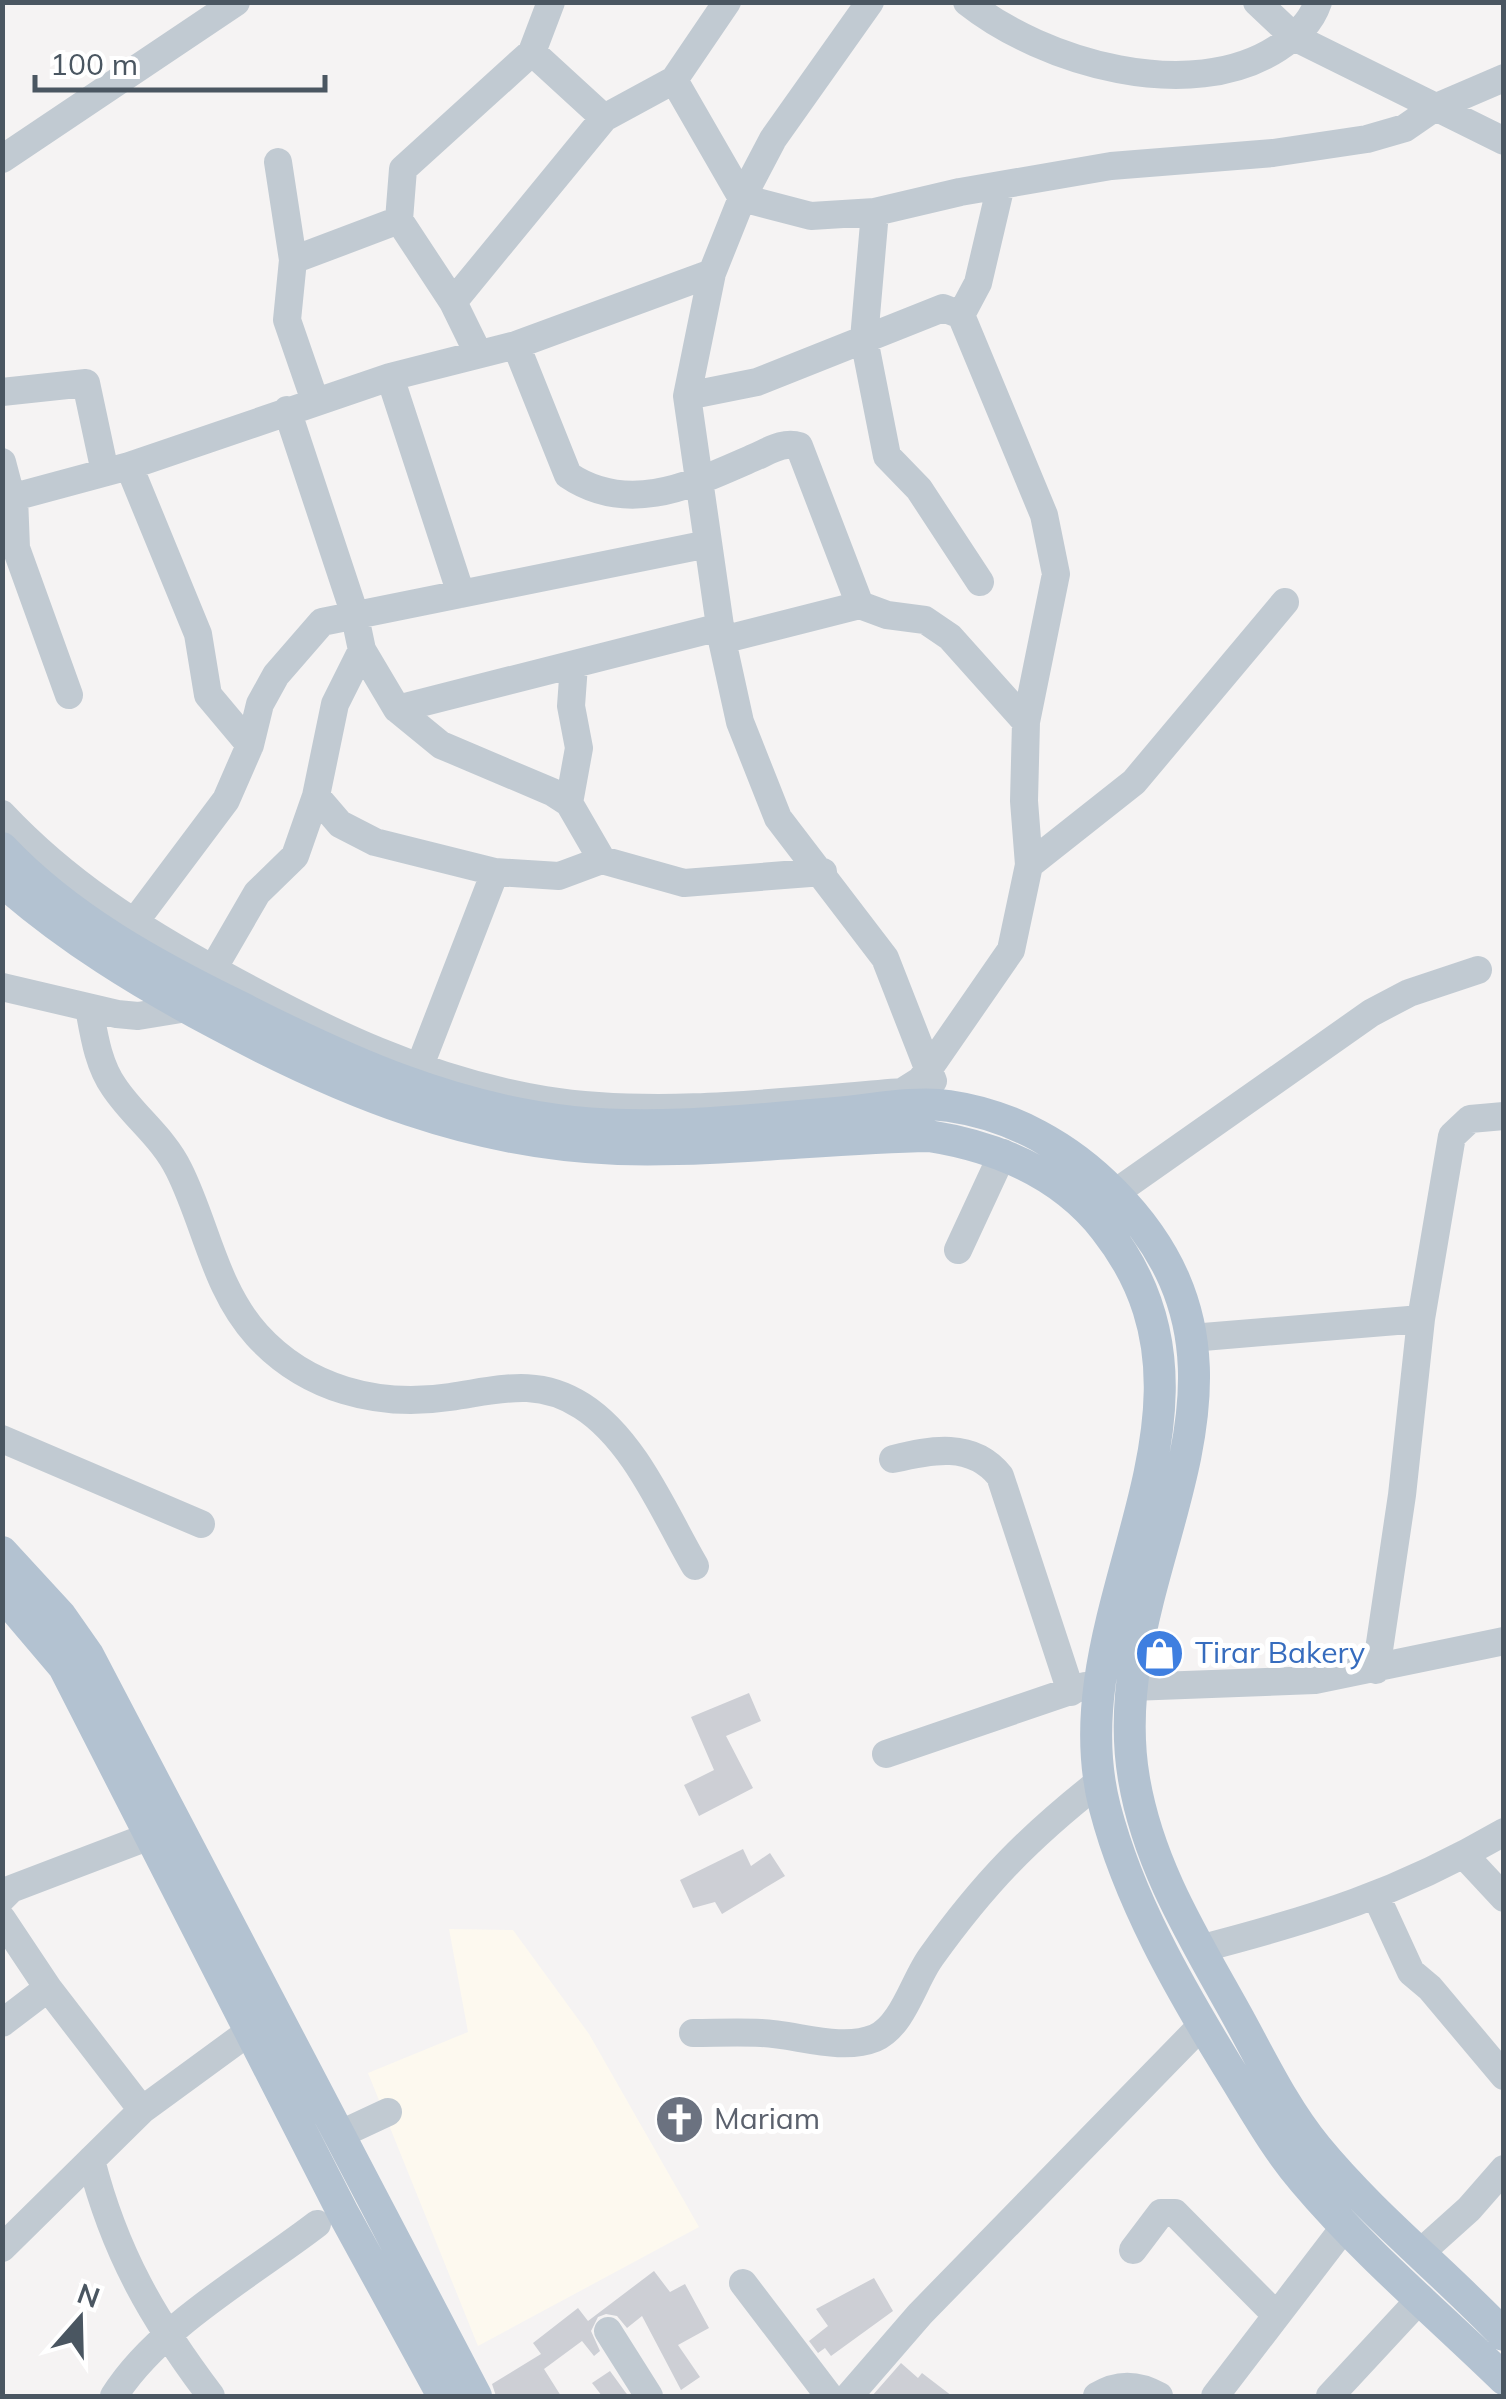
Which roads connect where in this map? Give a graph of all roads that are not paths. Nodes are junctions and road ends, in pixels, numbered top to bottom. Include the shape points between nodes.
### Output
1 (236, 2) edge
2 (551, 2) edge
3 (727, 2) edge
4 (967, 2) edge
5 (1257, 2) edge
6 (1318, 2) edge
7 (862, 5) edge
8 (1294, 38) junction
9 (532, 52) junction
10 (1504, 78) edge
11 (674, 80) junction
12 (1434, 108) junction
13 (604, 118) junction
14 (1504, 142) edge
15 (2, 159) edge
16 (278, 162) dead end
17 (1000, 186) junction
18 (742, 198) junction
19 (875, 212) junction
20 (399, 220) junction
21 (292, 260) junction
22 (712, 273) junction
23 (453, 302) junction
24 (962, 315) junction
25 (864, 339) junction
26 (516, 345) junction
27 (478, 354) junction
28 (390, 377) junction
29 (2, 392) edge
30 (687, 396) junction
31 (315, 402) junction
32 (287, 410) junction
33 (2, 462) edge
34 (117, 468) junction
35 (700, 481) junction
36 (12, 500) junction
37 (708, 544) junction
38 (9, 550) edge
39 (980, 582) dead end
40 (461, 594) junction
41 (1285, 602) dead end
42 (860, 606) junction
43 (354, 612) junction
44 (721, 634) junction
45 (362, 650) junction
46 (574, 664) junction
47 (69, 696) dead end
48 (397, 710) junction
49 (1026, 722) junction
50 (250, 745) junction
51 (316, 796) junction
52 (569, 803) junction
53 (2, 814) edge
54 (2, 848) edge
55 (602, 860) junction
56 (1029, 866) junction
57 (495, 872) junction
58 (823, 872) junction
59 (2, 881) edge
60 (133, 924) junction
61 (1478, 970) dead end
62 (2, 987) edge
63 (200, 988) junction
64 (89, 1008) junction
65 (283, 1044) junction
66 (419, 1068) junction
67 (928, 1071) junction
68 (902, 1092) junction
69 (942, 1105) junction
70 (1504, 1116) edge
71 (1016, 1148) junction
72 (1115, 1193) junction
73 (958, 1250) dead end
74 (1421, 1319) junction
75 (1190, 1338) junction
76 (2, 1439) edge
77 (893, 1459) dead end
78 (201, 1524) dead end
79 (2, 1552) edge
80 (696, 1566) dead end
81 (2, 1594) edge
82 (1504, 1640) edge
83 (76, 1661) junction
84 (1376, 1670) junction
85 (1101, 1686) junction
86 (886, 1754) dead end
87 (1099, 1782) junction
88 (1140, 1804) junction
89 (1107, 1815) junction
90 (1504, 1832) edge
91 (150, 1836) junction
92 (1464, 1855) junction
93 (2, 1898) edge
94 (1377, 1898) junction
95 (1504, 1898) edge
96 (2, 1919) edge
97 (1199, 1948) junction
98 (48, 1988) junction
99 (2, 2023) edge
100 (1202, 2025) junction
101 (250, 2031) junction
102 (692, 2033) dead end
103 (1504, 2076) edge
104 (142, 2110) junction
105 (388, 2112) dead end
106 (350, 2148) junction
107 (92, 2160) junction
108 (1504, 2169) edge
109 (328, 2180) junction
110 (317, 2224) dead end
111 (1346, 2225) junction
112 (2, 2248) edge
113 (1133, 2250) dead end
114 (1420, 2253) junction
115 (742, 2284) dead end
116 (1421, 2298) junction
117 (1275, 2314) junction
118 (1499, 2322) edge
119 (608, 2331) dead end
120 (167, 2337) junction
121 (1504, 2379) edge
122 (114, 2396) edge
123 (212, 2396) edge
124 (443, 2396) edge
125 (476, 2396) edge
126 (649, 2396) edge
127 (828, 2396) edge
128 (849, 2396) edge
129 (1097, 2396) edge
130 (1159, 2396) edge
131 (1215, 2396) edge
132 (1330, 2396) edge

1 - 15 street
2 - 9 street
3 - 11 street
4 - 8 street via 1015,35 1156,75 1225,72
5 - 8 street
6 - 8 street
7 - 18 street via 773,138
8 - 12 street
9 - 13 street
9 - 20 street via 409,161 400,177
10 - 12 street
11 - 13 street
11 - 18 street
12 - 14 street
12 - 17 street via 1405,128 1366,139 1111,166
13 - 23 street
16 - 21 street
17 - 19 street
17 - 24 street via 978,284
18 - 19 street via 811,216
18 - 22 street
19 - 25 street
20 - 21 street
20 - 23 street
21 - 31 street via 286,320
22 - 26 street
22 - 30 street
23 - 27 street
24 - 25 street via 943,308
24 - 49 street via 1044,515 1056,574
25 - 30 street via 756,382
25 - 39 street via 887,456 918,489
26 - 27 street
26 - 35 street via 568,475 648,497
27 - 28 street
28 - 31 street
28 - 40 street
29 - 34 street via 86,384
30 - 35 street
31 - 32 street
32 - 34 street
32 - 43 street
33 - 36 street
34 - 36 street
34 - 50 street via 198,634 208,694
35 - 37 street
35 - 42 street via 779,446 799,446
36 - 38 street
37 - 40 street
37 - 44 street
38 - 47 street
40 - 43 street
41 - 56 street via 1134,782
42 - 44 street
42 - 49 street via 926,620 941,630
43 - 45 street
43 - 50 street via 322,622 276,674
44 - 46 street
44 - 58 street via 740,722 768,795 778,818
45 - 48 street
45 - 51 street via 332,714
46 - 48 street
46 - 52 street via 578,748
48 - 52 street via 441,745
49 - 56 street
50 - 60 street via 226,800
51 - 57 street via 340,824 375,842
51 - 63 street via 295,856 257,894
52 - 55 street
53 - 60 street via 58,870
54 - 63 main road via 70,908
55 - 57 street via 559,876
55 - 58 street via 684,882
56 - 67 street via 1004,966
57 - 66 street
58 - 67 street via 885,958
59 - 63 main road via 83,945
60 - 63 street
61 - 72 street via 1370,1014
62 - 64 street
63 - 64 street via 138,1016
63 - 65 main road
63 - 66 street
64 - 80 street via 115,1089 175,1162 238,1311 281,1358 308,1378 362,1395 445,1398 518,1386 562,1395 606,1425 628,1452
65 - 69 main road via 440,1096 575,1122 676,1126
65 - 71 main road via 399,1109 506,1138 672,1149 929,1136
66 - 68 street via 494,1090 601,1105
67 - 68 street
67 - 69 street
68 - 69 street
69 - 71 main road
70 - 74 street via 1470,1118 1452,1136
71 - 72 main road via 1065,1152
71 - 73 street
71 - 85 main road via 1074,1195 1121,1250 1146,1300 1160,1350 1158,1442 1113,1609
72 - 75 main road via 1164,1260
74 - 75 street
74 - 84 street
75 - 85 main road via 1193,1423 1139,1636
76 - 78 street
77 - 85 street via 934,1449 970,1453 1000,1476
79 - 83 main road via 60,1614
81 - 83 main road
82 - 84 street
83 - 91 main road
83 - 106 main road
84 - 85 street via 1253,1685
85 - 86 street
85 - 87 main road
85 - 88 main road via 1130,1738
87 - 89 main road
87 - 102 street via 992,1876 878,2037
88 - 89 main road
88 - 97 main road via 1159,1873
89 - 100 main road via 1141,1908
90 - 92 street
91 - 93 street
91 - 101 main road
92 - 94 street
92 - 95 street
94 - 97 street
94 - 103 street via 1411,1972
96 - 98 street
97 - 114 main road via 1299,2126
98 - 99 street
98 - 104 street
100 - 111 main road via 1277,2147
100 - 128 street via 920,2314
101 - 104 street
101 - 109 main road
104 - 107 street
105 - 106 street
106 - 109 main road
106 - 125 main road
107 - 112 street
107 - 120 street via 108,2224
108 - 114 street
109 - 124 main road
110 - 120 street
111 - 116 main road
111 - 117 street
113 - 117 street via 1161,2212 1175,2214
114 - 118 main road
115 - 127 street
116 - 121 main road
116 - 132 street
117 - 131 street
119 - 126 street
120 - 122 street via 130,2369
120 - 123 street
129 - 130 street via 1132,2386

